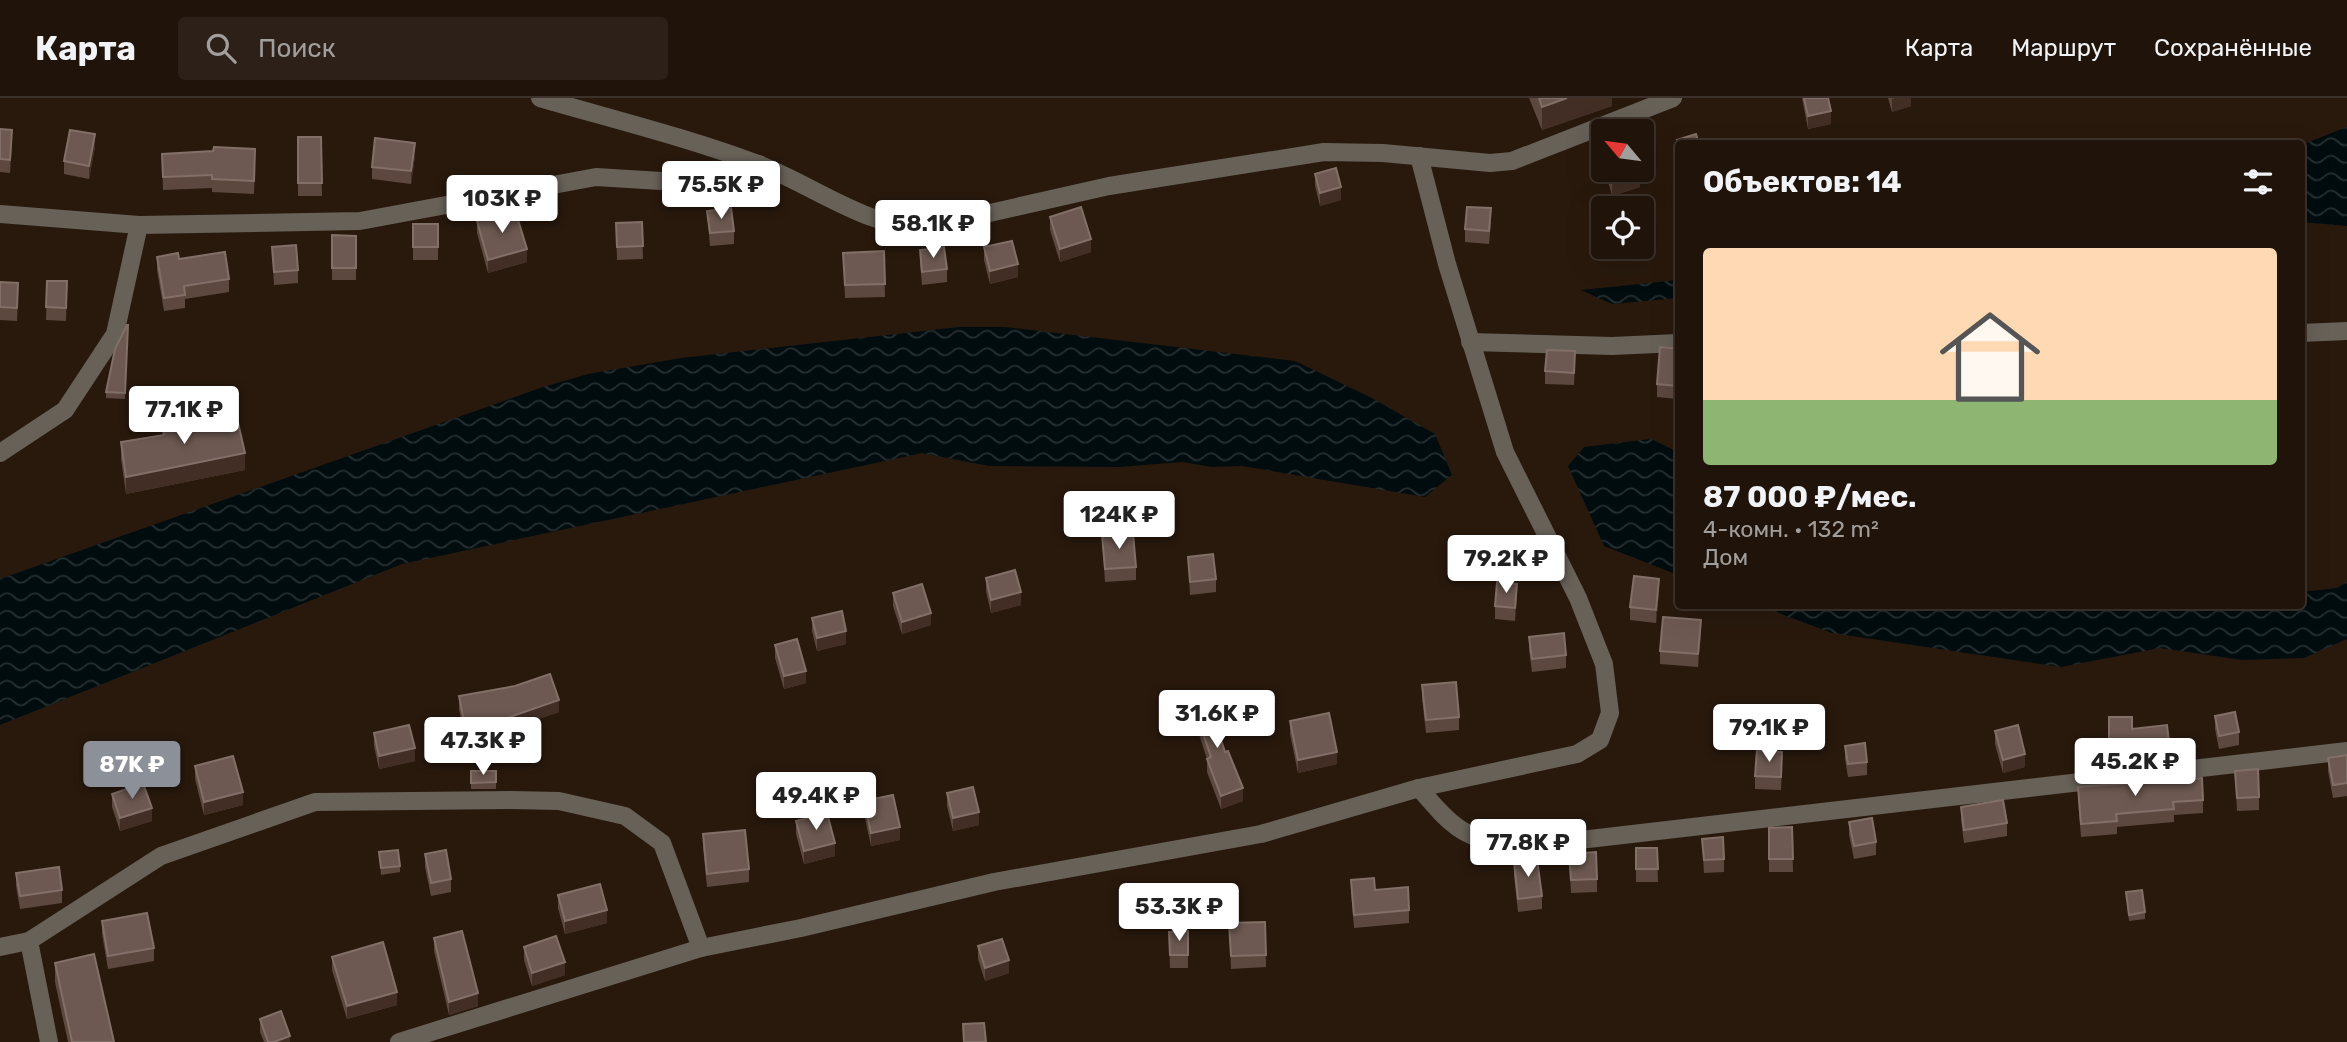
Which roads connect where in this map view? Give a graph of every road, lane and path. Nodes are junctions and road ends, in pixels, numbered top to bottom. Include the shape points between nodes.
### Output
1 (540, 98) edge
2 (1673, 98) edge
3 (1419, 156) junction
4 (759, 164) junction
5 (0, 214) edge
6 (139, 225) junction
7 (2347, 331) edge
8 (2305, 333) edge
9 (1470, 342) junction
10 (1675, 343) edge
11 (0, 453) edge
12 (2347, 751) edge
13 (1419, 788) junction
14 (29, 941) junction
15 (0, 947) edge
16 (701, 948) junction
17 (49, 1042) edge
18 (399, 1042) edge

1 - 4 street
2 - 3 street via 1512,161
3 - 4 street via 1299,155 1109,186 909,228 867,214
3 - 9 street
4 - 6 street via 661,181 596,177 360,220
5 - 6 street
6 - 11 street via 115,334 65,410
7 - 8 street
9 - 10 street
9 - 13 street via 1505,452 1594,634 1604,664 1609,713 1600,740 1577,754
12 - 13 street via 1520,847 1471,837 1452,826
13 - 16 street via 1261,834 994,881
14 - 15 street
14 - 16 street via 161,856 315,802 511,800 559,801 625,816 662,843
14 - 17 street
16 - 18 street

